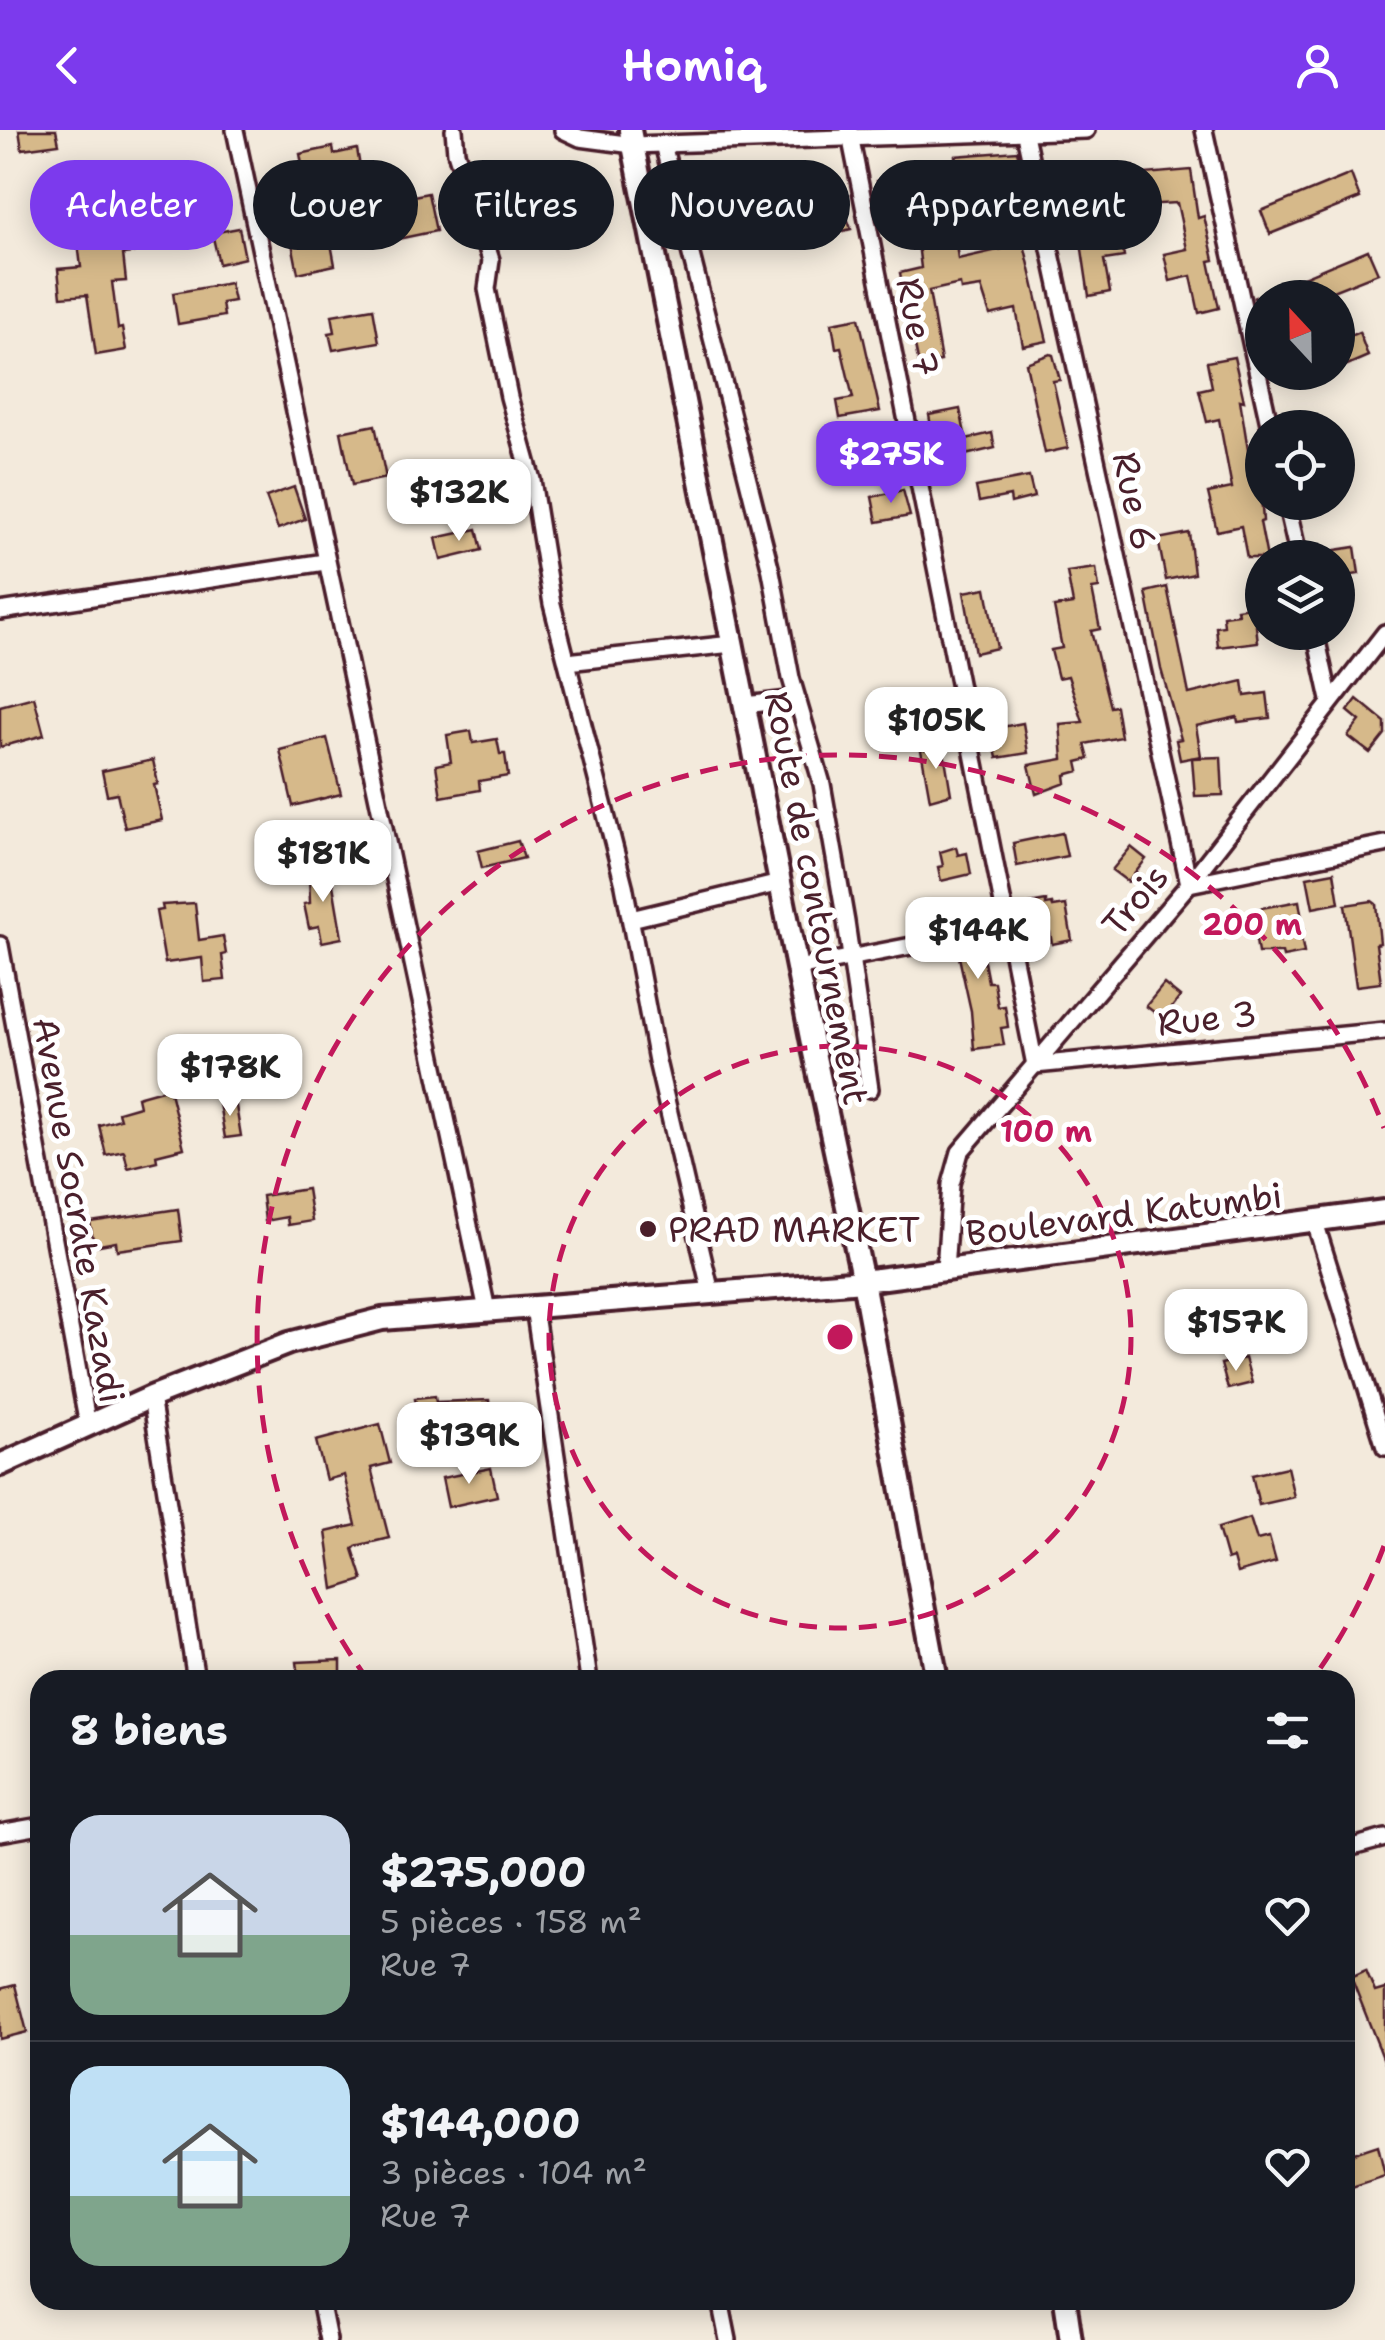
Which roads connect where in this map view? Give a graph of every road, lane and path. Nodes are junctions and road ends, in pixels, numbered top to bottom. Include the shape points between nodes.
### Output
1 (235, 130) edge
2 (454, 130) edge
3 (563, 130) edge
4 (1086, 130) edge
5 (1204, 130) edge
6 (1024, 132) edge
7 (849, 134) edge
8 (632, 138) edge
9 (663, 144) junction
10 (1266, 410) edge
11 (325, 562) junction
12 (0, 611) edge
13 (1384, 637) edge
14 (732, 644) junction
15 (1319, 650) edge
16 (567, 662) junction
17 (796, 698) junction
18 (1330, 700) junction
19 (745, 705) junction
20 (1385, 844) edge
21 (780, 883) junction
22 (1189, 884) junction
23 (630, 919) junction
24 (932, 942) dead end
25 (0, 945) edge
26 (852, 960) junction
27 (797, 968) junction
28 (1385, 1031) edge
29 (1035, 1065) junction
30 (870, 1089) dead end
31 (1385, 1211) edge
32 (1315, 1222) junction
33 (945, 1270) junction
34 (863, 1282) junction
35 (711, 1294) junction
36 (534, 1307) junction
37 (487, 1310) junction
38 (151, 1398) junction
39 (88, 1426) junction
40 (1385, 1447) edge
41 (0, 1465) edge
42 (194, 1670) edge
43 (588, 1670) edge
44 (935, 1670) edge
45 (30, 1828) edge
46 (0, 1833) edge
47 (1385, 1838) edge
48 (1355, 1847) edge
49 (322, 2310) edge
50 (722, 2310) edge
51 (1067, 2310) edge
52 (328, 2340) edge
53 (728, 2340) edge
54 (1072, 2340) edge

1 - 11 street
2 - 16 street via 491,260 487,289
3 - 8 street via 580,138
4 - 6 street
5 - 10 street
6 - 7 street
6 - 22 street, Rue 6
7 - 9 street
7 - 29 street, Rue 7
8 - 9 street
8 - 14 street, Route de contournement
9 - 17 street via 771,571
11 - 12 street
11 - 37 street
13 - 18 street, Trois
14 - 16 street
14 - 19 street, Route de contournement
15 - 18 street
16 - 23 street
17 - 19 street
17 - 26 street via 822,784
18 - 22 street, Trois
19 - 21 street, Route de contournement
20 - 22 street
21 - 23 street
21 - 27 street, Route de contournement
22 - 29 street, Trois
23 - 35 street
24 - 26 street
25 - 39 street, Avenue Socrate Kazadi
26 - 27 street
26 - 30 street
27 - 34 street, Route de contournement
28 - 29 street, Rue 3
29 - 33 street, Trois via 960,1152
31 - 32 street, Boulevard Katumbi
32 - 33 street, Boulevard Katumbi
32 - 40 street
33 - 34 street, Boulevard Katumbi
34 - 35 street, Boulevard Katumbi
34 - 44 street, Route de contournement
35 - 36 street, Boulevard Katumbi
36 - 37 street, Boulevard Katumbi
36 - 43 street
37 - 38 street, Boulevard Katumbi via 338,1328
38 - 39 street, Boulevard Katumbi
38 - 42 street
39 - 41 street, Boulevard Katumbi
45 - 46 street
47 - 48 street
49 - 52 street
50 - 53 street
51 - 54 street

